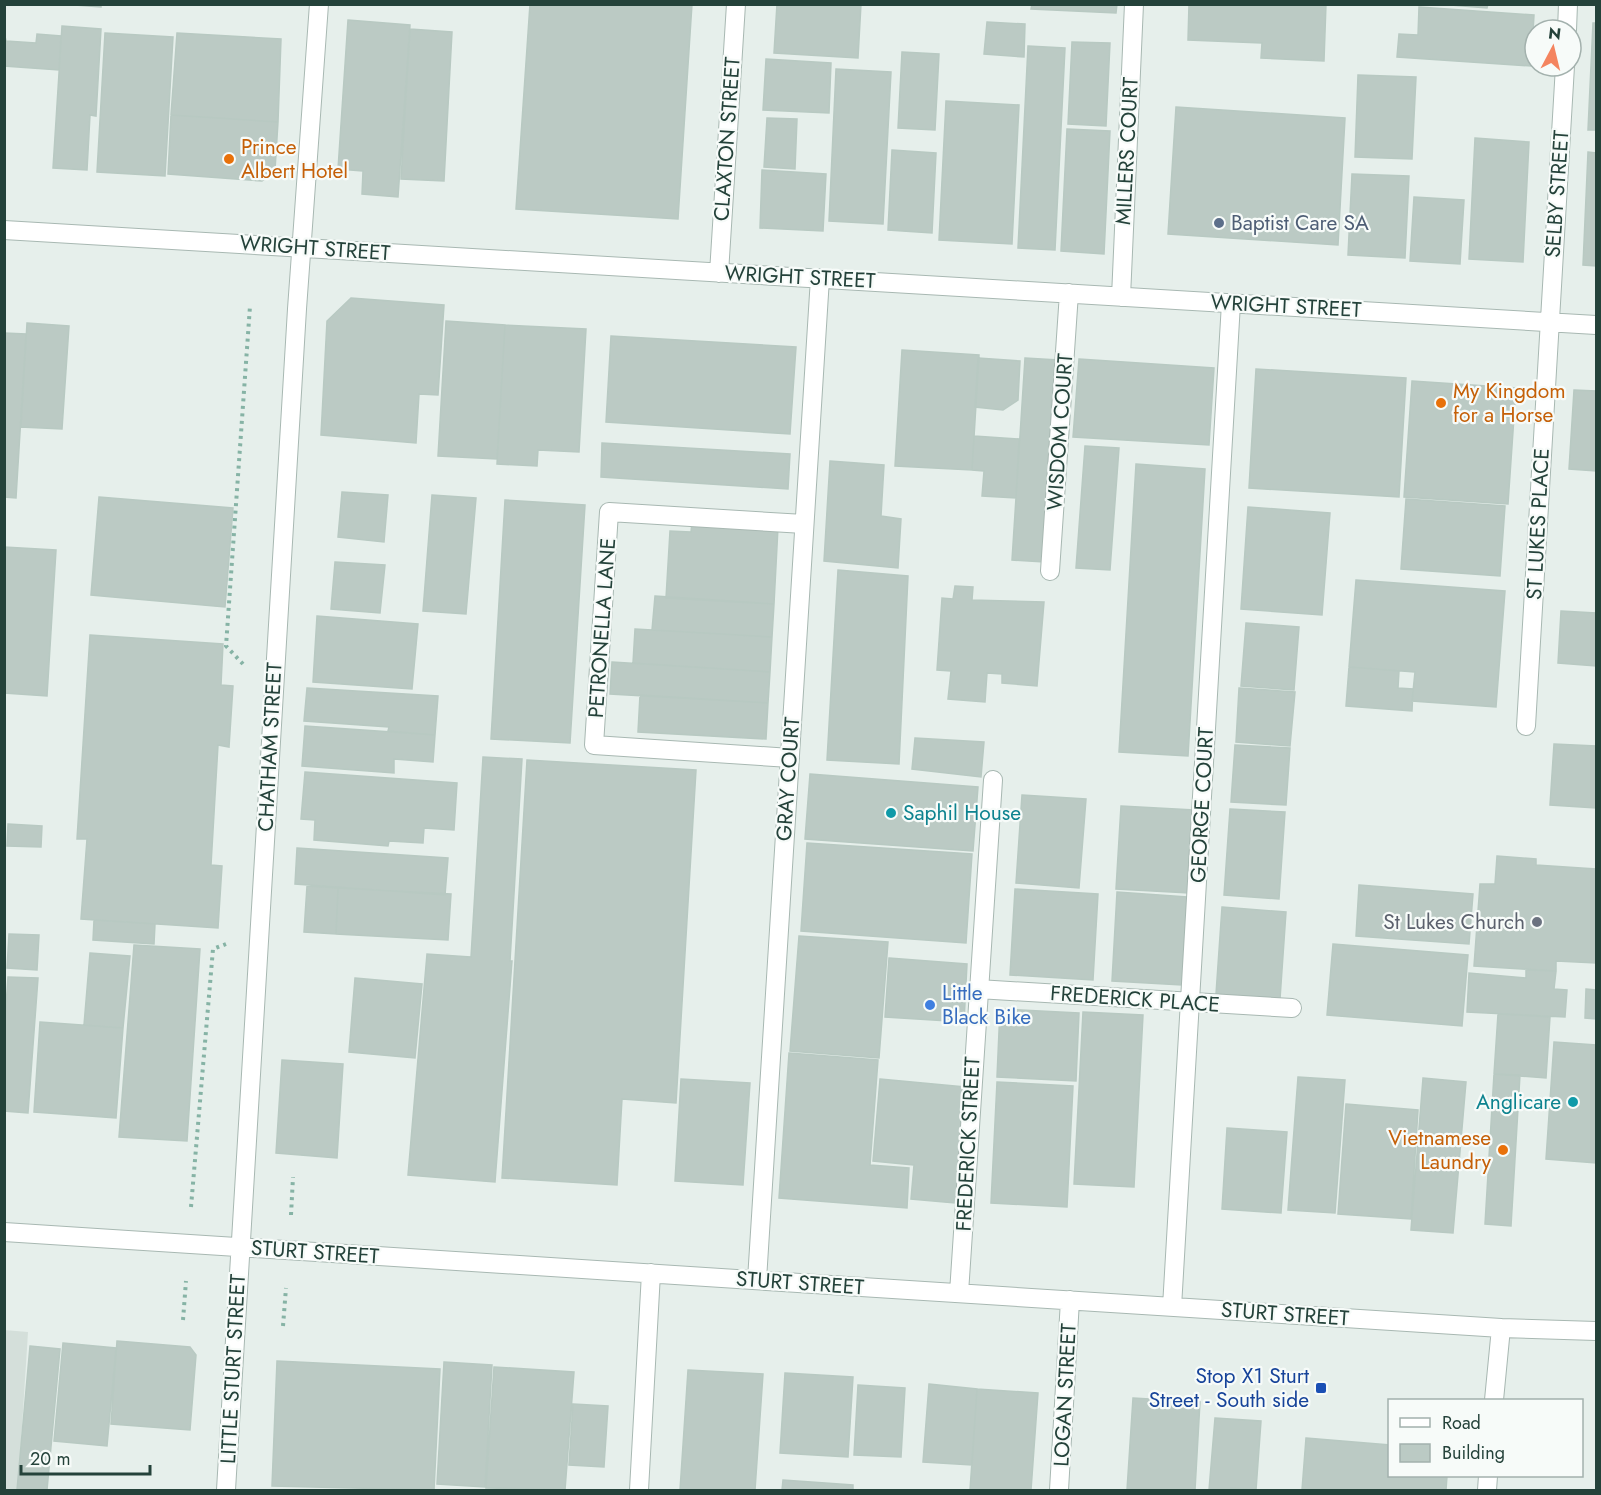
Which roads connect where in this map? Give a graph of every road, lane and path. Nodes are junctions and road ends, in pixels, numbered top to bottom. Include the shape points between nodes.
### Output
1 (319, 4) edge
2 (736, 4) edge
3 (1134, 4) edge
4 (1564, 78) edge
5 (4, 230) edge
6 (301, 247) junction
7 (719, 273) junction
8 (820, 278) junction
9 (1069, 293) junction
10 (1121, 297) junction
11 (1231, 303) junction
12 (250, 306) dead end
13 (1550, 322) junction
14 (1596, 325) edge
15 (804, 524) junction
16 (1050, 571) dead end
17 (250, 671) dead end
18 (1526, 726) dead end
19 (790, 758) junction
20 (993, 780) dead end
21 (230, 943) dead end
22 (978, 989) junction
23 (1190, 1003) junction
24 (1292, 1008) dead end
25 (293, 1177) dead end
26 (191, 1207) dead end
27 (291, 1215) dead end
28 (4, 1232) edge
29 (239, 1247) junction
30 (651, 1273) junction
31 (758, 1280) junction
32 (186, 1281) dead end
33 (286, 1288) dead end
34 (959, 1293) junction
35 (1070, 1300) junction
36 (1172, 1307) junction
37 (183, 1320) dead end
38 (284, 1326) dead end
39 (1501, 1328) junction
40 (1596, 1331) edge
41 (1494, 1399) edge
42 (226, 1491) edge
43 (639, 1491) edge
44 (1059, 1491) edge

1 - 6 street, CHATHAM STREET
2 - 7 street, CLAXTON STREET
3 - 10 street, MILLERS COURT
4 - 13 street, SELBY STREET
5 - 6 street, WRIGHT STREET
6 - 7 street, WRIGHT STREET
6 - 29 street, CHATHAM STREET
7 - 8 street, WRIGHT STREET
8 - 9 street, WRIGHT STREET
8 - 15 street, GRAY COURT
9 - 10 street, WRIGHT STREET
9 - 16 street, WISDOM COURT
10 - 11 street, WRIGHT STREET
11 - 13 street, WRIGHT STREET
11 - 23 street, GEORGE COURT
12 - 17 path via 226,646
13 - 14 street, WRIGHT STREET
13 - 18 street, ST LUKES PLACE
15 - 19 street, GRAY COURT
15 - 19 street, PETRONELLA LANE via 609,512 594,745
19 - 31 street, GRAY COURT
20 - 22 street, FREDERICK STREET
21 - 26 path via 213,949
22 - 23 street, FREDERICK PLACE
22 - 34 street, FREDERICK STREET
23 - 24 street, FREDERICK PLACE
23 - 36 street, GEORGE COURT
25 - 27 path
28 - 29 street, STURT STREET
29 - 30 street, STURT STREET
29 - 42 street, LITTLE STURT STREET
30 - 31 street, STURT STREET
30 - 43 street
31 - 34 street, STURT STREET
32 - 37 path
33 - 38 path
34 - 35 street, STURT STREET
35 - 36 street, STURT STREET
35 - 44 street, LOGAN STREET
36 - 39 street, STURT STREET
39 - 40 street, STURT STREET
39 - 41 street

